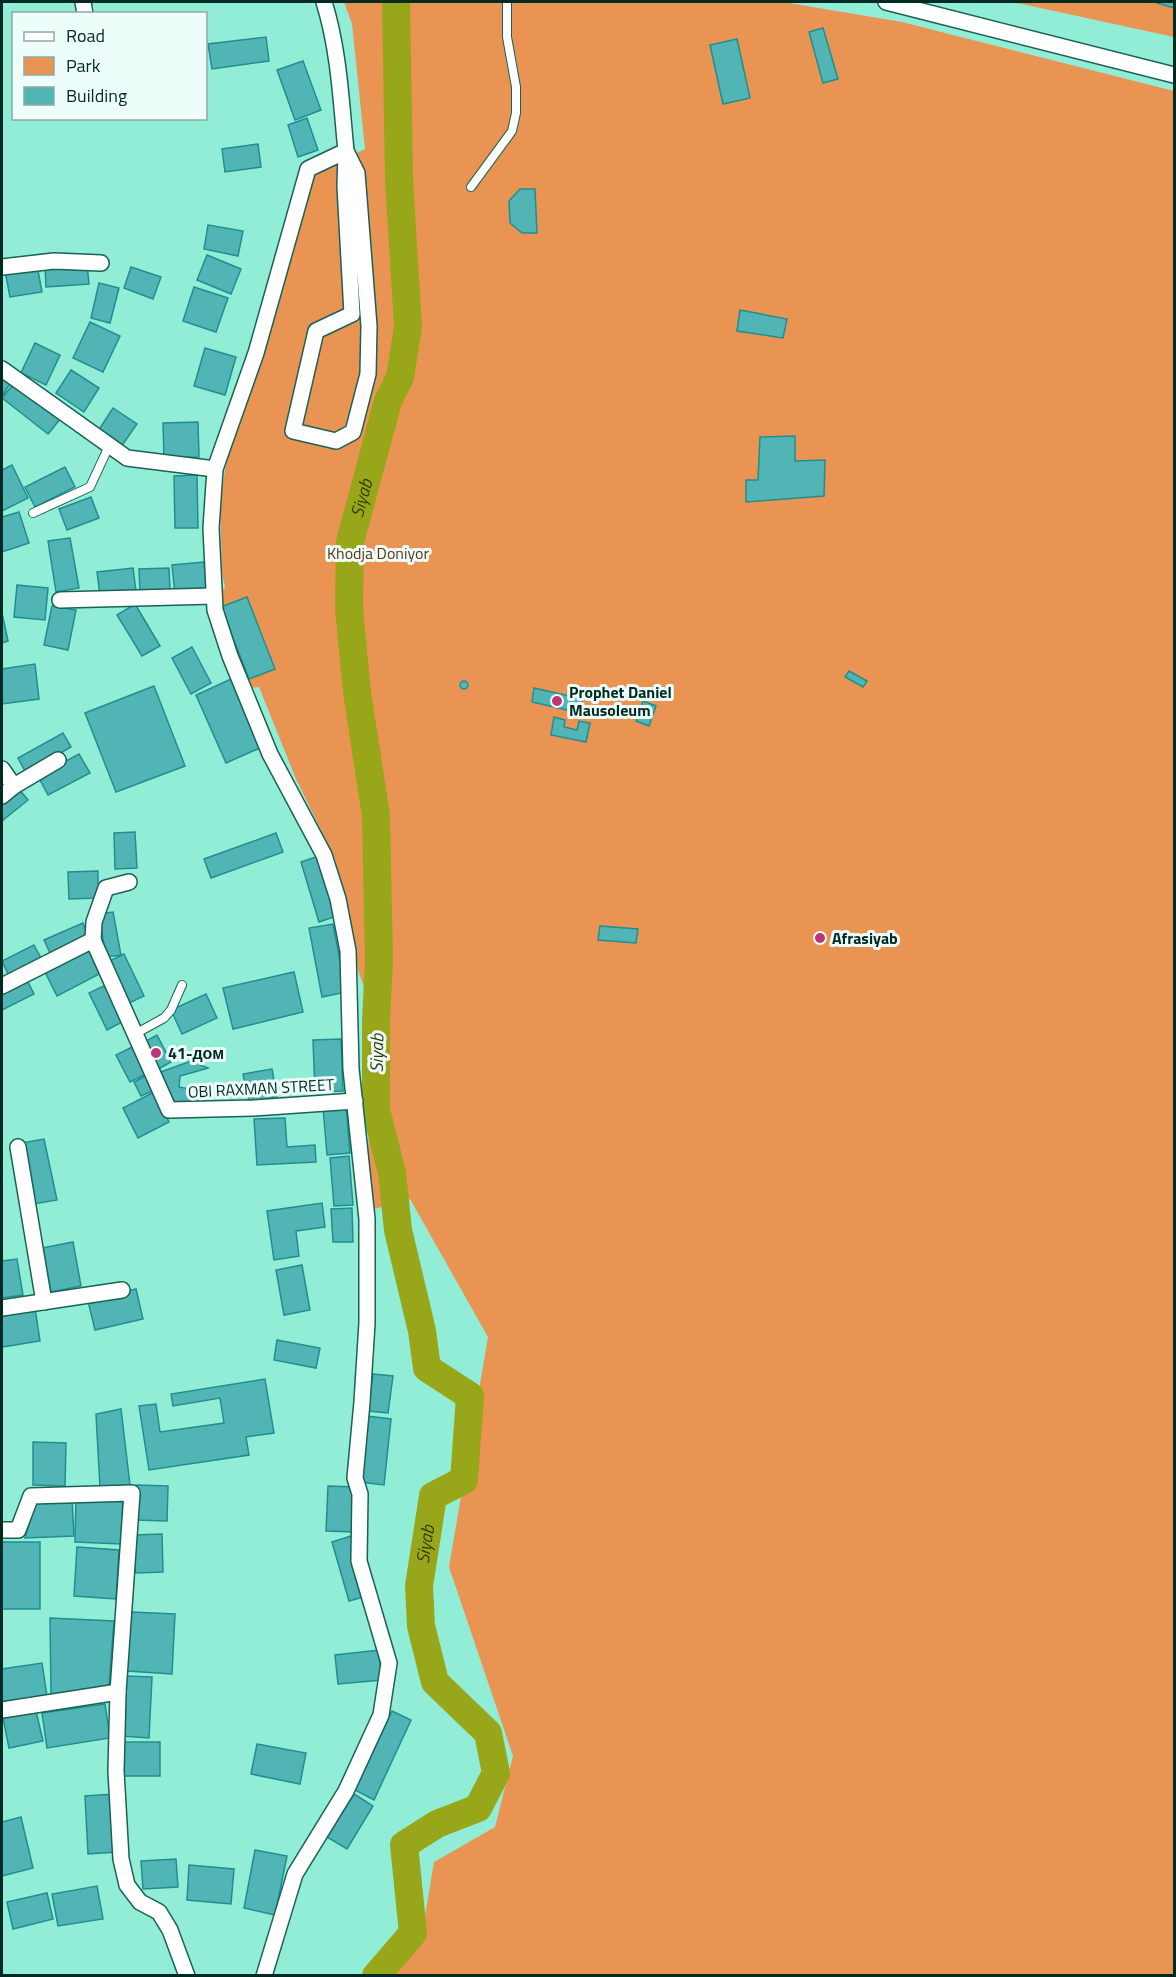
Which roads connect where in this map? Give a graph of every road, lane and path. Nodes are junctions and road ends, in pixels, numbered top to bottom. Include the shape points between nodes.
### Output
1 (324, 2) edge
2 (507, 2) edge
3 (886, 2) edge
4 (1174, 75) edge
5 (346, 151) junction
6 (471, 187) dead end
7 (101, 263) dead end
8 (2, 267) edge
9 (2, 369) edge
10 (109, 446) junction
11 (215, 469) junction
12 (33, 513) dead end
13 (214, 596) junction
14 (60, 600) dead end
15 (58, 760) dead end
16 (2, 769) edge
17 (14, 786) junction
18 (2, 796) edge
19 (129, 882) dead end
20 (93, 940) junction
21 (182, 985) dead end
22 (2, 986) edge
23 (135, 1034) junction
24 (355, 1101) junction
25 (18, 1147) dead end
26 (122, 1290) dead end
27 (44, 1302) junction
28 (2, 1308) edge
29 (2, 1530) edge
30 (118, 1692) junction
31 (2, 1710) edge
32 (187, 1976) edge
33 (264, 1976) edge

1 - 5 street via 339,76
2 - 6 lane via 516,113 512,131
3 - 4 street
5 - 5 street via 352,314 316,331 293,431 336,441 353,432 368,374 369,326 357,173
5 - 11 street via 308,169 256,353
7 - 8 street via 54,261
9 - 10 street
10 - 11 street via 127,458
10 - 12 lane via 90,487
11 - 13 street via 211,528
13 - 14 street
13 - 24 street via 230,656 270,754 324,855 338,899 348,951
15 - 17 street
16 - 17 street
17 - 18 street
19 - 20 street via 106,888 94,922
20 - 22 street
20 - 23 street, OBI RAXMAN STREET
21 - 23 lane via 164,1018
23 - 24 street, OBI RAXMAN STREET via 169,1110
24 - 33 street via 367,1219 366,1323 355,1478 360,1494 359,1561 389,1663 381,1715 346,1791 295,1874
25 - 27 street
26 - 27 street
27 - 28 street
29 - 30 street via 18,1530 31,1496 132,1493
30 - 31 street
30 - 32 street via 120,1859 127,1885 140,1902 159,1912 170,1930

